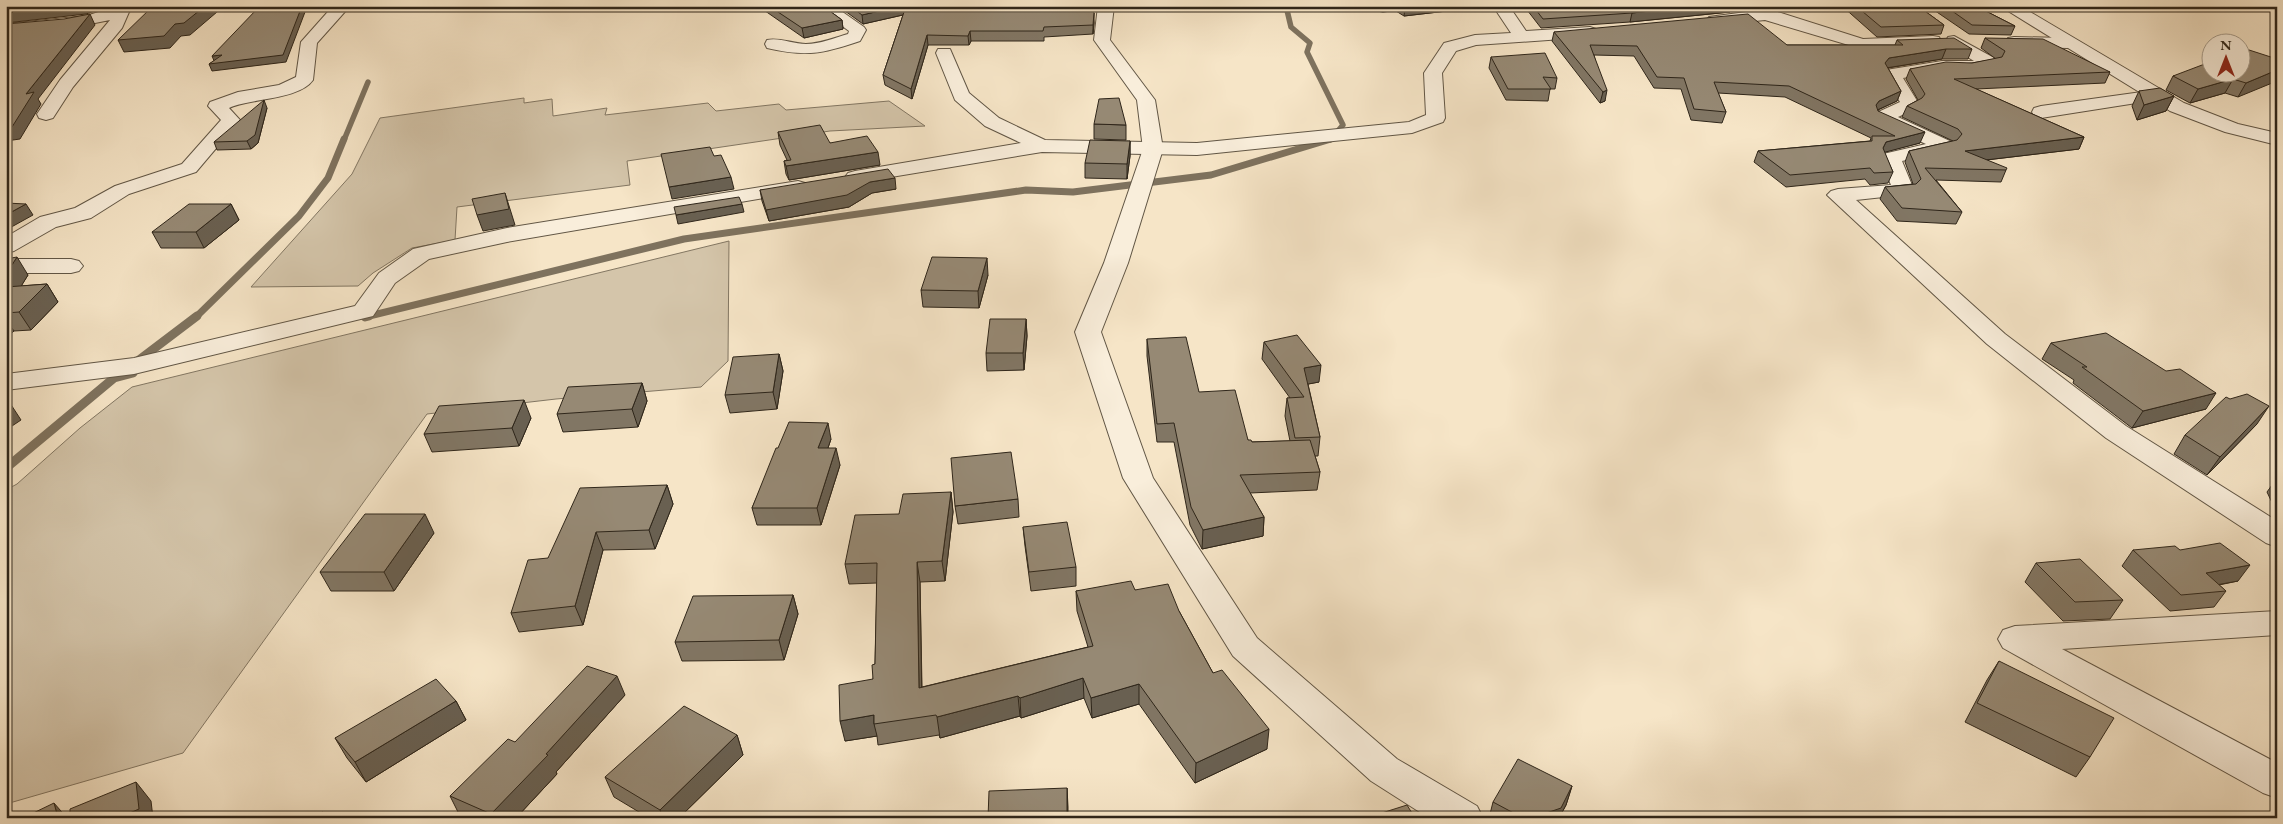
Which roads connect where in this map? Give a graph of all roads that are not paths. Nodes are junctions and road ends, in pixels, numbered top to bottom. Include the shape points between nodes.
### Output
1 (342, 6) edge
2 (823, 6) edge
3 (1106, 6) edge
4 (1389, 6) edge
5 (1501, 6) edge
6 (1745, 6) edge
7 (2008, 6) edge
8 (1383, 7) edge
9 (126, 9) edge
10 (1766, 16) junction
11 (1698, 22) edge
12 (6, 28) edge
13 (1610, 30) edge
14 (1521, 36) junction
15 (1954, 36) junction
16 (1983, 41) dead end
17 (2002, 42) edge
18 (2067, 43) junction
19 (773, 44) dead end
20 (944, 53) dead end
21 (2156, 96) junction
22 (2041, 112) dead end
23 (46, 114) dead end
24 (2277, 139) edge
25 (1042, 146) junction
26 (1153, 149) junction
27 (6, 246) edge
28 (6, 266) edge
29 (71, 266) dead end
30 (6, 382) edge
31 (2277, 536) edge
32 (2277, 623) edge
33 (2277, 782) edge
34 (1463, 818) edge

1 - 27 street via 309,42 304,80 283,90 238,97 218,106 231,120 189,168 122,190 83,213 48,222
2 - 19 street via 858,30 854,37 819,49 797,50
3 - 26 street via 1102,40 1146,100
4 - 8 street
5 - 14 street
6 - 10 street
7 - 18 street
9 - 12 street via 96,19
9 - 23 street
10 - 11 street
10 - 15 street via 1862,44
13 - 14 street
14 - 26 street via 1475,40 1450,47 1433,74 1436,118 1412,127 1197,149
15 - 16 street
15 - 31 street via 1990,63 1892,74 1910,104 1883,117 1945,146 1890,158 1904,190 1838,195 1996,338 2116,432
17 - 18 street
18 - 21 street
20 - 25 street via 961,96 992,122
21 - 22 street
21 - 24 street via 2232,128
25 - 26 street
25 - 30 street via 507,235 421,254 387,278 364,311 129,366
26 - 34 street via 1116,263 1088,332 1138,478 1245,647 1384,770
28 - 29 street
32 - 33 street via 2015,639

